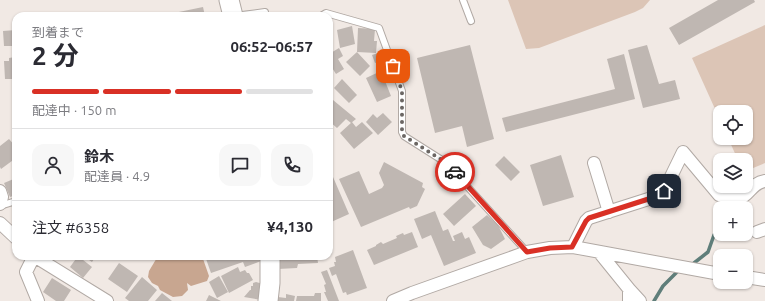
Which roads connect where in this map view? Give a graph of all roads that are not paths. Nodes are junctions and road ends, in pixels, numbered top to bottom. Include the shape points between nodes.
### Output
1 (229, 0) edge
2 (462, 0) edge
3 (231, 12) edge
4 (333, 15) edge
5 (471, 21) dead end
6 (594, 163) dead end
7 (765, 181) edge
8 (0, 191) edge
9 (12, 202) edge
10 (0, 205) edge
11 (609, 212) junction
12 (0, 223) edge
13 (12, 234) edge
14 (572, 247) junction
15 (527, 252) junction
16 (599, 252) junction
17 (32, 260) edge
18 (40, 260) edge
19 (270, 260) edge
20 (713, 273) edge
21 (753, 278) edge
22 (765, 280) edge
23 (629, 295) edge
24 (415, 297) edge
25 (38, 301) edge
26 (107, 301) edge
27 (268, 301) edge
28 (394, 301) edge
29 (640, 301) edge

1 - 3 main road
2 - 5 lane
4 - 15 lane via 379,28 402,91 404,136 445,162
6 - 11 street
7 - 11 street via 740,198 719,196 683,152 661,195
8 - 10 street
9 - 10 lane
11 - 14 street via 589,218
12 - 13 street
14 - 15 street
14 - 16 street
15 - 24 street
16 - 20 street
16 - 23 street
17 - 25 street via 26,272
18 - 26 street
19 - 27 main road
21 - 22 street
23 - 29 street
24 - 28 street

